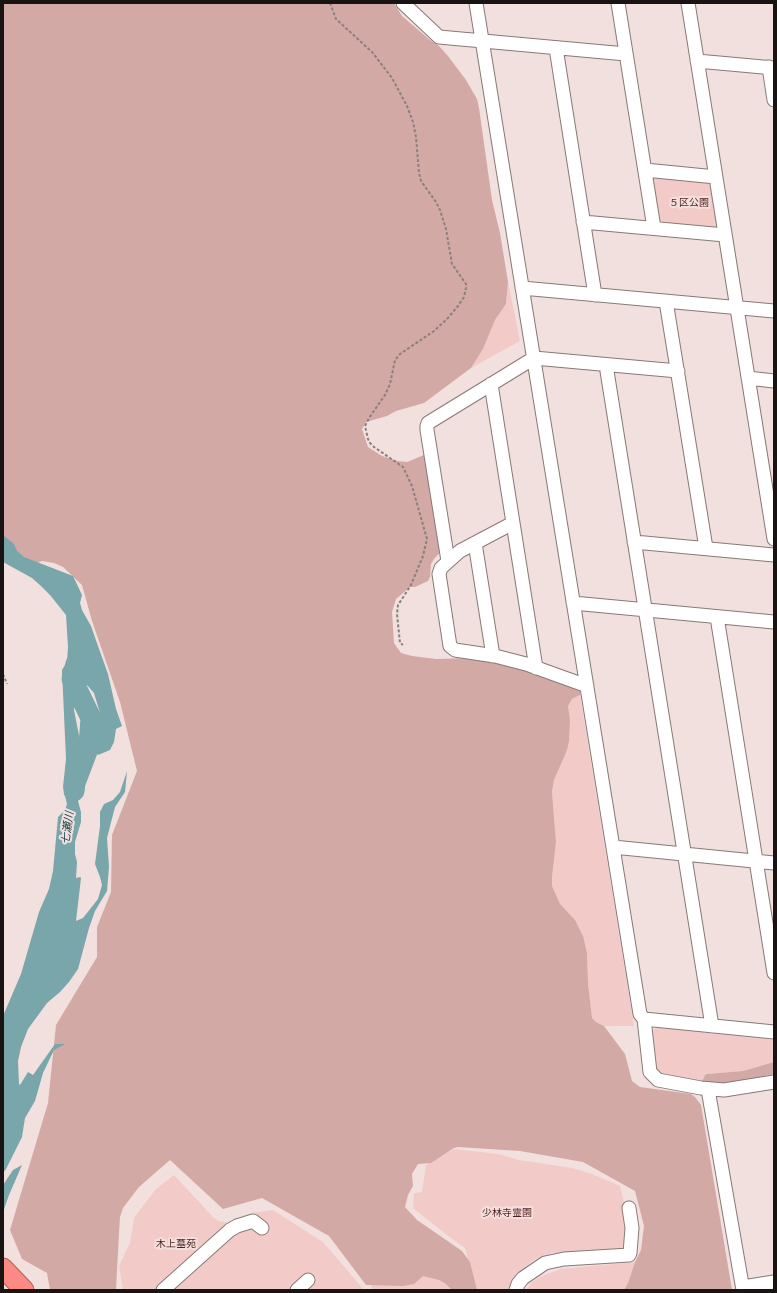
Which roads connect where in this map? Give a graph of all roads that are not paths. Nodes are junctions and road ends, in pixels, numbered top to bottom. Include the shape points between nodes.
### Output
1 (403, 3) edge
2 (476, 3) edge
3 (618, 3) edge
4 (688, 3) edge
5 (482, 41) junction
6 (556, 48) junction
7 (626, 54) junction
8 (697, 61) junction
9 (772, 67) edge
10 (774, 100) edge
11 (645, 170) junction
12 (716, 177) junction
13 (583, 222) junction
14 (654, 228) junction
15 (725, 235) junction
16 (522, 288) junction
17 (595, 295) junction
18 (666, 301) junction
19 (737, 308) junction
20 (774, 311) edge
21 (534, 358) junction
22 (606, 365) junction
23 (678, 371) junction
24 (748, 378) junction
25 (774, 381) edge
26 (491, 384) junction
27 (513, 523) junction
28 (774, 539) edge
29 (475, 542) junction
30 (634, 542) junction
31 (706, 548) junction
32 (774, 555) edge
33 (448, 561) junction
34 (573, 603) junction
35 (645, 610) junction
36 (717, 616) junction
37 (774, 622) edge
38 (492, 656) junction
39 (536, 668) junction
40 (587, 686) junction
41 (613, 847) junction
42 (685, 854) junction
43 (756, 861) junction
44 (774, 863) edge
45 (774, 973) edge
46 (644, 1019) junction
47 (712, 1026) junction
48 (774, 1032) edge
49 (774, 1082) edge
50 (708, 1089) junction
51 (629, 1208) dead end
52 (262, 1228) dead end
53 (3, 1268) edge
54 (308, 1280) dead end
55 (774, 1282) edge
56 (743, 1289) edge
57 (24, 1290) edge
58 (163, 1290) edge
59 (297, 1290) edge
60 (516, 1290) edge

1 - 5 street via 439,37
2 - 5 street
3 - 7 street
4 - 8 street
5 - 6 street
5 - 16 street
6 - 7 street
6 - 13 street
7 - 11 street
8 - 9 street
8 - 12 street
9 - 10 street
11 - 12 street
11 - 14 street
12 - 15 street
13 - 14 street
13 - 17 street
14 - 15 street
15 - 19 street
16 - 17 street
16 - 21 street
17 - 18 street
18 - 19 street
18 - 23 street
19 - 20 street
19 - 24 street
21 - 22 street
21 - 26 street
21 - 34 street
22 - 23 street
22 - 30 street
23 - 31 street
24 - 25 street
24 - 28 street
26 - 27 street
26 - 33 street via 428,422 427,426
27 - 29 street
27 - 39 street
29 - 33 street
29 - 38 street
30 - 31 street
30 - 35 street
31 - 32 street
33 - 38 street via 441,568 440,574 450,646 456,650
34 - 35 street
34 - 40 street
35 - 36 street
35 - 42 street
36 - 37 street
36 - 43 street
38 - 39 street
39 - 40 street
40 - 41 street
41 - 42 street
41 - 46 street via 640,1014
42 - 43 street
42 - 47 street
43 - 44 street
43 - 45 street
46 - 47 street
46 - 50 street via 650,1072 662,1082
47 - 48 street
49 - 50 street via 729,1090
50 - 56 street
51 - 60 street via 632,1228 629,1255 564,1259 545,1263 523,1278
52 - 58 street via 253,1221 230,1230
53 - 57 highway
54 - 59 street
55 - 56 street

